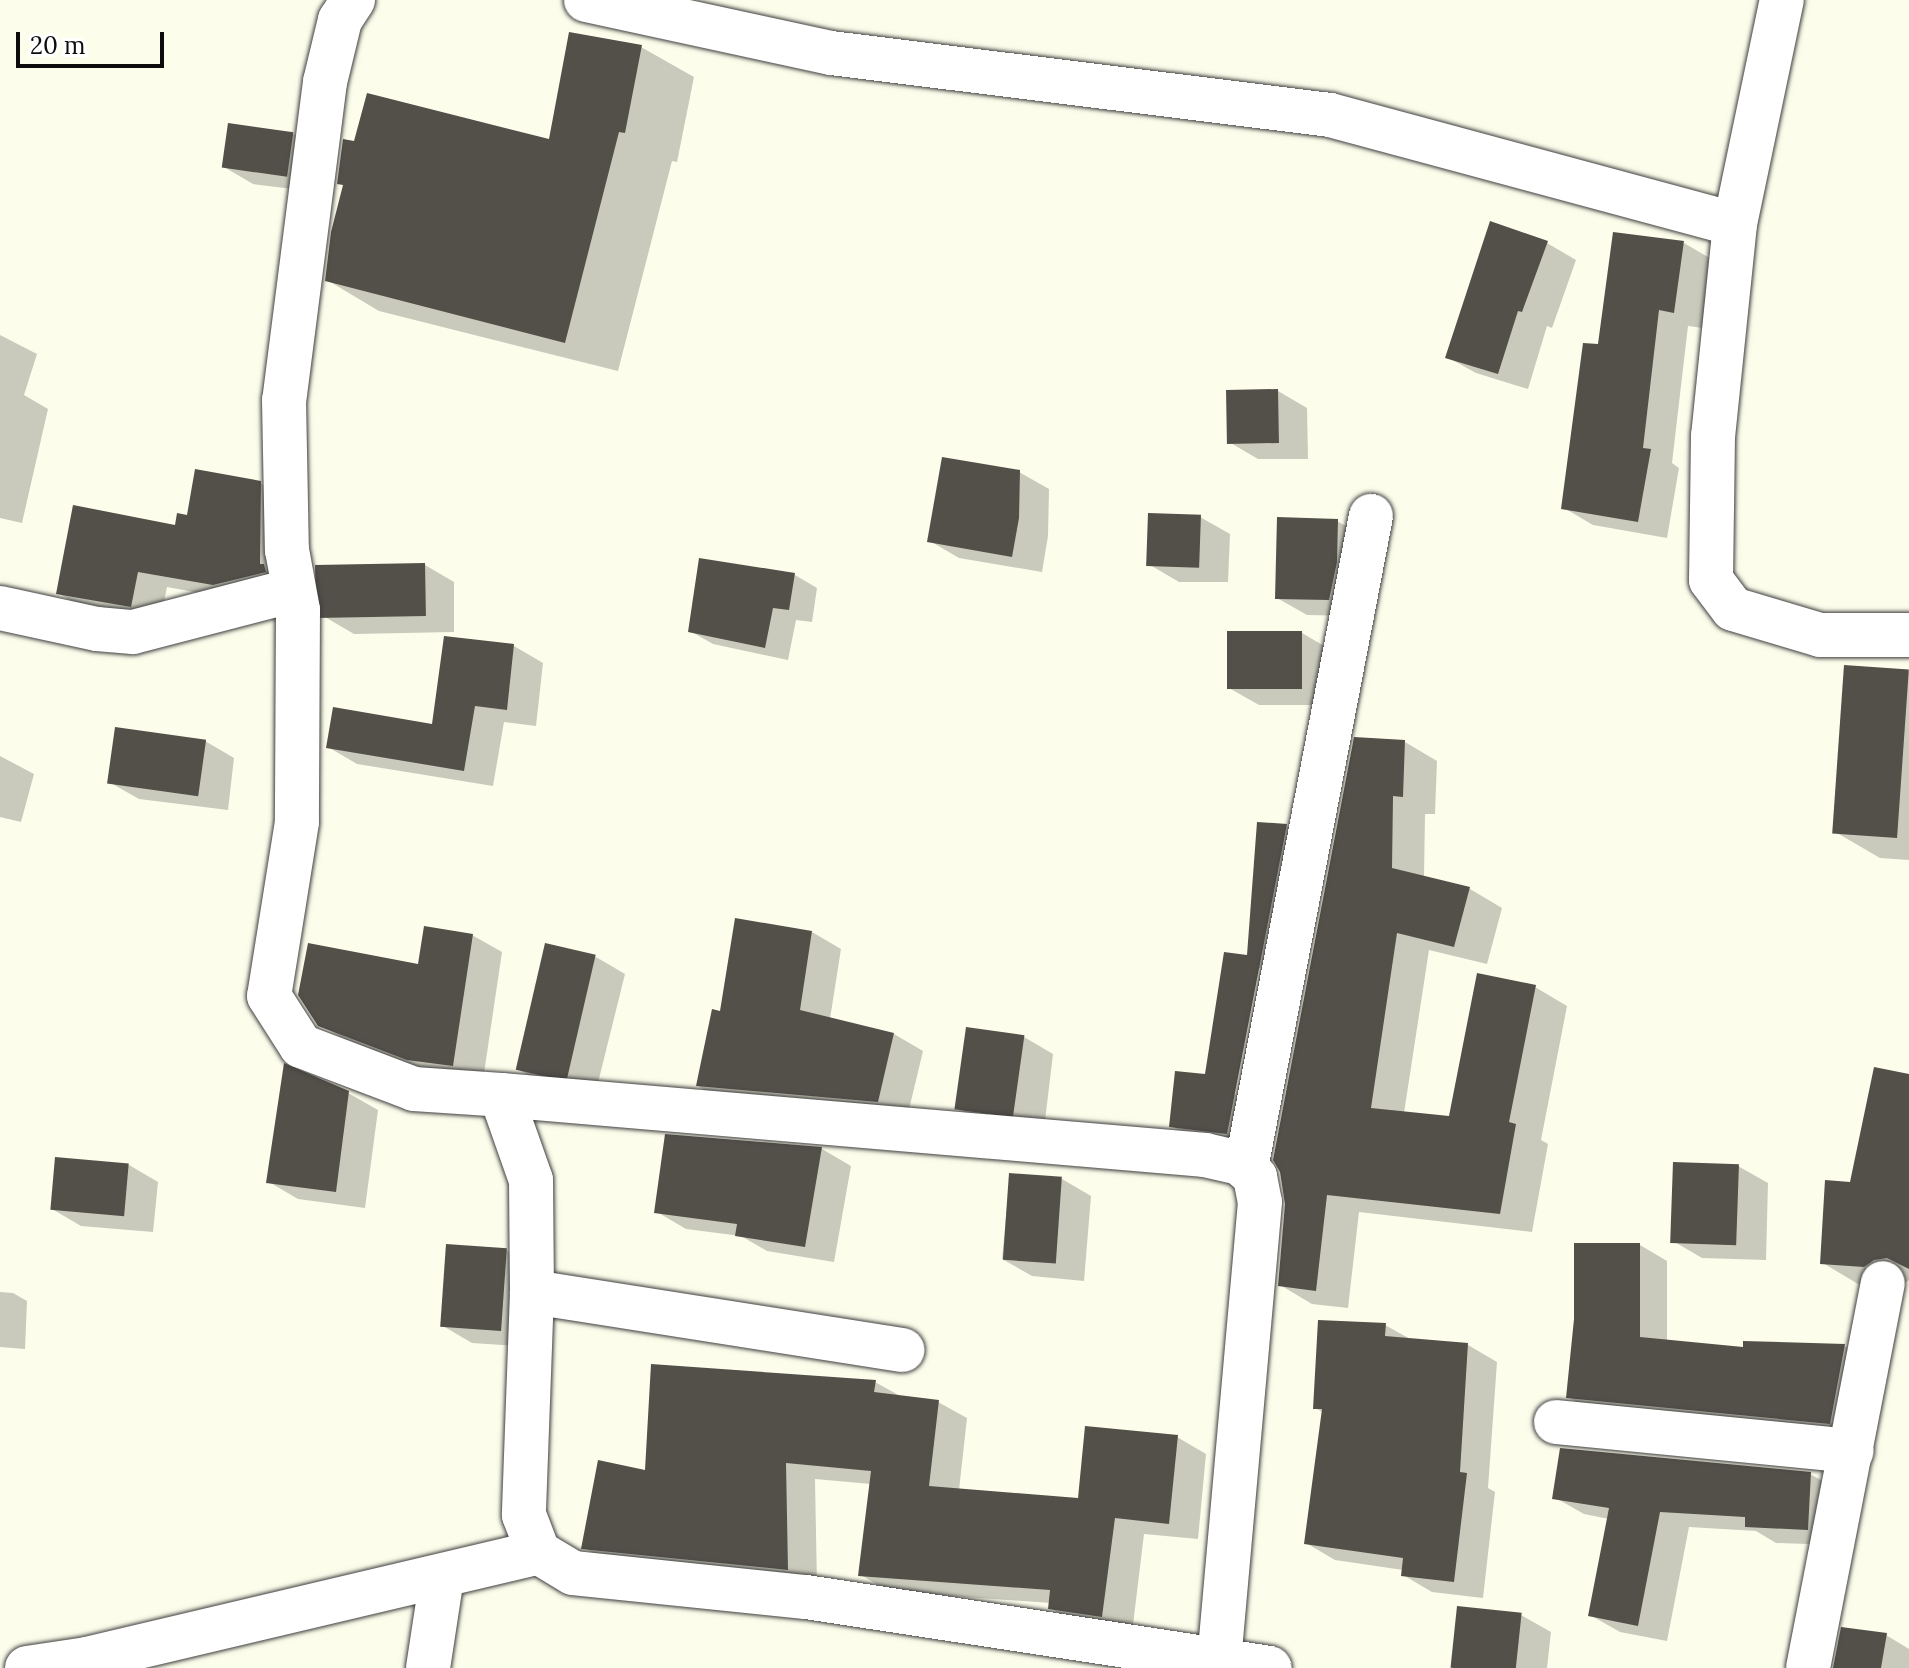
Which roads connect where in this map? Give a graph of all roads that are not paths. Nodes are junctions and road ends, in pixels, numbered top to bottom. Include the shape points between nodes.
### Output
1 (353, 0) edge
2 (586, 0) edge
3 (1782, 0) edge
4 (1735, 224) junction
5 (1371, 516) dead end
6 (294, 590) junction
7 (0, 608) edge
8 (1909, 635) edge
9 (501, 1095) junction
10 (1246, 1168) junction
11 (1883, 1283) dead end
12 (532, 1292) junction
13 (902, 1350) dead end
14 (1556, 1422) dead end
15 (1852, 1451) junction
16 (538, 1552) junction
17 (442, 1576) junction
18 (1219, 1660) junction
19 (27, 1668) edge
20 (428, 1668) edge
21 (1270, 1668) edge
22 (1808, 1668) edge

1 - 6 street via 340,20 325,82 284,400 287,550
2 - 4 street via 831,53 1330,115
3 - 4 street
4 - 8 street via 1713,436 1711,580 1733,609 1820,635
5 - 10 street
6 - 7 street via 133,632
6 - 9 street via 297,822 269,996 301,1046 414,1089
9 - 10 street via 1205,1155
9 - 12 street via 531,1180
10 - 18 street via 1255,1177 1260,1202
11 - 15 street
12 - 13 street
12 - 16 street via 524,1515
14 - 15 street
15 - 22 street
16 - 17 street
16 - 18 street via 573,1573 806,1597
17 - 19 street via 87,1659
17 - 20 street
18 - 21 street

